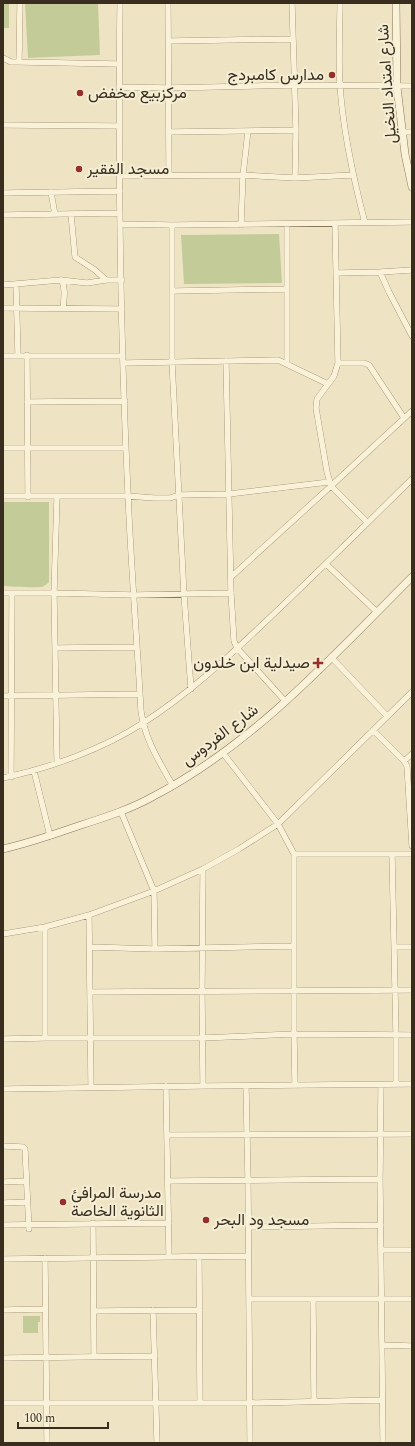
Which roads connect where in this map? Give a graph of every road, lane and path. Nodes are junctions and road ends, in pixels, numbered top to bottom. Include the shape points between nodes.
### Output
1 (20, 3) edge
2 (120, 3) edge
3 (168, 3) edge
4 (292, 3) edge
5 (340, 3) edge
6 (396, 3) edge
7 (293, 39) junction
8 (169, 41) junction
9 (3, 58) edge
10 (19, 62) junction
11 (119, 64) junction
12 (295, 85) junction
13 (340, 86) junction
14 (412, 86) edge
15 (119, 87) junction
16 (397, 87) junction
17 (168, 88) junction
18 (3, 124) edge
19 (119, 126) junction
20 (296, 130) junction
21 (248, 131) junction
22 (169, 132) junction
23 (402, 132) junction
24 (412, 132) edge
25 (169, 175) junction
26 (243, 175) junction
27 (353, 175) junction
28 (120, 176) junction
29 (295, 178) junction
30 (412, 187) edge
31 (120, 191) junction
32 (51, 192) junction
33 (3, 193) edge
34 (71, 214) junction
35 (120, 214) junction
36 (3, 215) edge
37 (55, 215) junction
38 (412, 222) edge
39 (335, 223) junction
40 (365, 223) junction
41 (120, 224) junction
42 (287, 224) junction
43 (172, 225) junction
44 (241, 225) junction
45 (412, 270) edge
46 (380, 272) junction
47 (337, 273) junction
48 (61, 280) junction
49 (106, 280) junction
50 (122, 280) junction
51 (16, 284) junction
52 (3, 285) edge
53 (287, 289) junction
54 (173, 291) junction
55 (3, 308) edge
56 (17, 308) junction
57 (63, 308) junction
58 (122, 309) junction
59 (412, 336) edge
60 (18, 355) junction
61 (27, 355) junction
62 (3, 356) edge
63 (123, 356) junction
64 (226, 361) junction
65 (172, 362) junction
66 (123, 363) junction
67 (338, 363) junction
68 (287, 364) junction
69 (328, 384) junction
70 (125, 401) junction
71 (27, 402) junction
72 (412, 411) edge
73 (404, 418) junction
74 (3, 448) edge
75 (28, 448) junction
76 (126, 448) junction
77 (412, 480) edge
78 (330, 484) junction
79 (229, 494) junction
80 (179, 495) junction
81 (3, 496) edge
82 (128, 496) junction
83 (28, 497) junction
84 (57, 497) junction
85 (367, 522) junction
86 (326, 564) junction
87 (231, 577) junction
88 (412, 577) edge
89 (54, 592) junction
90 (3, 593) edge
91 (12, 593) junction
92 (231, 593) junction
93 (134, 595) junction
94 (184, 595) junction
95 (377, 612) junction
96 (55, 648) junction
97 (137, 648) junction
98 (237, 648) junction
99 (331, 657) junction
100 (191, 688) junction
101 (412, 692) edge
102 (140, 694) junction
103 (56, 695) junction
104 (3, 696) edge
105 (12, 696) junction
106 (285, 701) junction
107 (387, 716) junction
108 (143, 723) junction
109 (373, 730) junction
110 (223, 753) junction
111 (412, 754) edge
112 (57, 762) junction
113 (407, 763) edge
114 (34, 771) junction
115 (11, 776) junction
116 (3, 778) edge
117 (173, 786) junction
118 (410, 805) edge
119 (121, 812) junction
120 (278, 824) junction
121 (50, 836) junction
122 (412, 846) edge
123 (3, 850) edge
124 (294, 854) junction
125 (392, 854) junction
126 (412, 854) edge
127 (203, 869) junction
128 (154, 891) junction
129 (89, 915) junction
130 (44, 927) junction
131 (3, 934) edge
132 (294, 946) junction
133 (90, 947) junction
134 (394, 947) junction
135 (412, 947) edge
136 (202, 948) junction
137 (155, 949) junction
138 (294, 990) junction
139 (395, 990) junction
140 (412, 990) edge
141 (202, 991) junction
142 (90, 992) junction
143 (294, 1034) junction
144 (396, 1035) junction
145 (412, 1035) edge
146 (45, 1038) junction
147 (202, 1038) junction
148 (3, 1039) edge
149 (90, 1039) junction
150 (396, 1084) junction
151 (412, 1084) edge
152 (295, 1085) junction
153 (166, 1086) junction
154 (203, 1086) junction
155 (246, 1086) junction
156 (381, 1086) junction
157 (91, 1087) junction
158 (3, 1089) edge
159 (380, 1133) junction
160 (248, 1134) junction
161 (412, 1134) edge
162 (167, 1135) junction
163 (3, 1146) edge
164 (380, 1179) junction
165 (26, 1181) junction
166 (168, 1181) junction
167 (248, 1181) junction
168 (3, 1182) edge
169 (27, 1202) junction
170 (3, 1203) edge
171 (169, 1223) junction
172 (93, 1224) junction
173 (3, 1225) edge
174 (381, 1225) junction
175 (29, 1227) junction
176 (248, 1227) junction
177 (382, 1250) junction
178 (412, 1250) edge
179 (248, 1256) junction
180 (169, 1257) junction
181 (200, 1257) junction
182 (45, 1258) junction
183 (93, 1258) junction
184 (3, 1259) edge
185 (249, 1299) junction
186 (313, 1299) junction
187 (382, 1299) junction
188 (412, 1299) edge
189 (45, 1309) junction
190 (3, 1310) edge
191 (153, 1310) junction
192 (200, 1310) junction
193 (94, 1311) junction
194 (382, 1345) junction
195 (412, 1346) edge
196 (155, 1356) junction
197 (46, 1357) junction
198 (94, 1357) junction
199 (3, 1358) edge
200 (382, 1400) junction
201 (314, 1401) junction
202 (156, 1402) junction
203 (200, 1402) junction
204 (3, 1403) edge
205 (47, 1403) junction
206 (249, 1403) junction
207 (47, 1443) edge
208 (157, 1443) edge
209 (250, 1443) edge
210 (383, 1443) edge

1 - 10 street
2 - 11 street
3 - 8 street
4 - 7 street
5 - 13 street
6 - 16 street, شارع امتداد النخيل
7 - 8 street
7 - 12 street
8 - 17 street
9 - 10 street
10 - 11 street
11 - 15 street
12 - 13 street
12 - 17 street
12 - 20 street
13 - 16 street
13 - 27 street via 345,136
14 - 16 street
15 - 17 street
15 - 19 street
16 - 23 street, شارع امتداد النخيل
17 - 22 street
18 - 19 street
19 - 28 street
20 - 21 street
20 - 29 street
21 - 22 street
21 - 26 street
22 - 25 street
23 - 24 street
23 - 30 street, شارع امتداد النخيل
25 - 26 street
25 - 28 street
26 - 29 street
26 - 44 street
27 - 29 street
27 - 40 street
28 - 31 street
31 - 32 street
31 - 35 street
32 - 33 street
32 - 37 street
34 - 35 street
34 - 37 street
34 - 49 street via 75,257
35 - 41 street
36 - 37 street
38 - 40 street
39 - 40 street
39 - 42 street
39 - 47 street
41 - 43 street
41 - 50 street
42 - 44 street
42 - 53 street
43 - 44 street
43 - 54 street
45 - 46 street
46 - 47 street
46 - 59 street
47 - 67 street
48 - 49 street via 87,283
48 - 51 street
48 - 57 street via 64,293
49 - 50 street
50 - 58 street
51 - 52 street
51 - 56 street
53 - 54 street
53 - 68 street
54 - 65 street
55 - 56 street
56 - 57 street
56 - 60 street
57 - 58 street
58 - 63 street
60 - 61 street
60 - 62 street
61 - 63 street
61 - 71 street
63 - 66 street
64 - 65 street
64 - 68 street via 278,360
64 - 79 street
65 - 66 street
65 - 80 street
66 - 70 street
67 - 69 street
67 - 73 street via 369,365
68 - 69 street
69 - 78 street via 318,399 316,408
70 - 71 street
70 - 76 street
71 - 75 street
72 - 73 street
73 - 78 street
74 - 75 street
75 - 76 street
75 - 83 street
76 - 82 street
77 - 85 street
78 - 79 street
78 - 85 street
78 - 87 street
79 - 80 street
79 - 87 street
80 - 82 street via 170,498
80 - 94 street
81 - 83 street
82 - 84 street
82 - 93 street
83 - 84 street
84 - 89 street
85 - 86 street
86 - 95 street
86 - 98 street
87 - 92 street
88 - 95 street, شارع الفردوس
89 - 91 street
89 - 93 street
89 - 96 street
90 - 91 street
91 - 105 street
92 - 94 street
92 - 98 street via 233,632
93 - 94 street
93 - 97 street
94 - 100 street
95 - 99 street, شارع الفردوس
96 - 97 street
96 - 103 street
97 - 102 street
98 - 100 street
98 - 106 street
99 - 106 street, شارع الفردوس
99 - 107 street
100 - 108 street
101 - 107 street
102 - 103 street
102 - 108 street
103 - 105 street
103 - 112 street
104 - 105 street
105 - 115 street
106 - 110 street, شارع الفردوس
107 - 109 street
108 - 112 street via 106,744
108 - 117 street via 147,739
109 - 113 street
109 - 120 street
110 - 117 street, شارع الفردوس
110 - 120 street
111 - 113 street
112 - 114 street
113 - 118 street
114 - 115 street
114 - 121 street
115 - 116 street
117 - 119 street, شارع الفردوس
118 - 122 street
119 - 121 street, شارع الفردوس
119 - 128 street
120 - 124 street
120 - 127 street
121 - 123 street, شارع الفردوس
124 - 125 street
124 - 132 street
125 - 126 street
125 - 134 street
127 - 128 street
127 - 136 street
128 - 129 street
128 - 137 street
129 - 130 street
129 - 133 street
130 - 131 street
130 - 146 street
132 - 136 street
132 - 138 street
133 - 137 street
133 - 142 street
134 - 135 street
134 - 139 street
136 - 137 street
136 - 141 street
138 - 139 street
138 - 141 street
138 - 143 street
139 - 140 street
139 - 144 street
141 - 142 street
141 - 147 street
142 - 149 street
143 - 144 street
143 - 147 street
143 - 152 street
144 - 145 street
144 - 150 street
146 - 148 street
146 - 149 street
147 - 149 street
147 - 154 street
149 - 157 street
150 - 151 street
150 - 156 street
152 - 155 street
152 - 156 street
153 - 154 street
153 - 157 street
153 - 162 street
154 - 155 street
155 - 160 street
156 - 159 street
157 - 158 street
159 - 160 street
159 - 161 street
159 - 164 street
160 - 162 street
160 - 167 street
162 - 166 street
163 - 165 street via 25,1149
164 - 167 street
164 - 174 street
165 - 168 street
165 - 169 street
166 - 167 street
166 - 171 street
167 - 176 street
169 - 170 street
169 - 175 street
171 - 172 street
171 - 180 street
172 - 175 street
172 - 183 street
173 - 175 street
174 - 176 street
174 - 177 street
176 - 179 street
177 - 178 street
177 - 187 street
179 - 181 street
179 - 185 street
180 - 181 street
180 - 183 street
181 - 192 street
182 - 183 street
182 - 184 street
182 - 189 street
183 - 193 street
185 - 186 street
185 - 206 street
186 - 187 street
186 - 201 street
187 - 188 street
187 - 194 street
189 - 190 street
189 - 197 street
191 - 192 street
191 - 193 street
191 - 196 street
192 - 203 street
193 - 198 street
194 - 195 street
194 - 200 street
196 - 198 street
196 - 202 street
197 - 198 street
197 - 199 street
197 - 205 street
200 - 201 street
200 - 210 street
201 - 206 street
202 - 203 street
202 - 205 street
202 - 208 street
203 - 206 street
204 - 205 street
205 - 207 street
206 - 209 street

